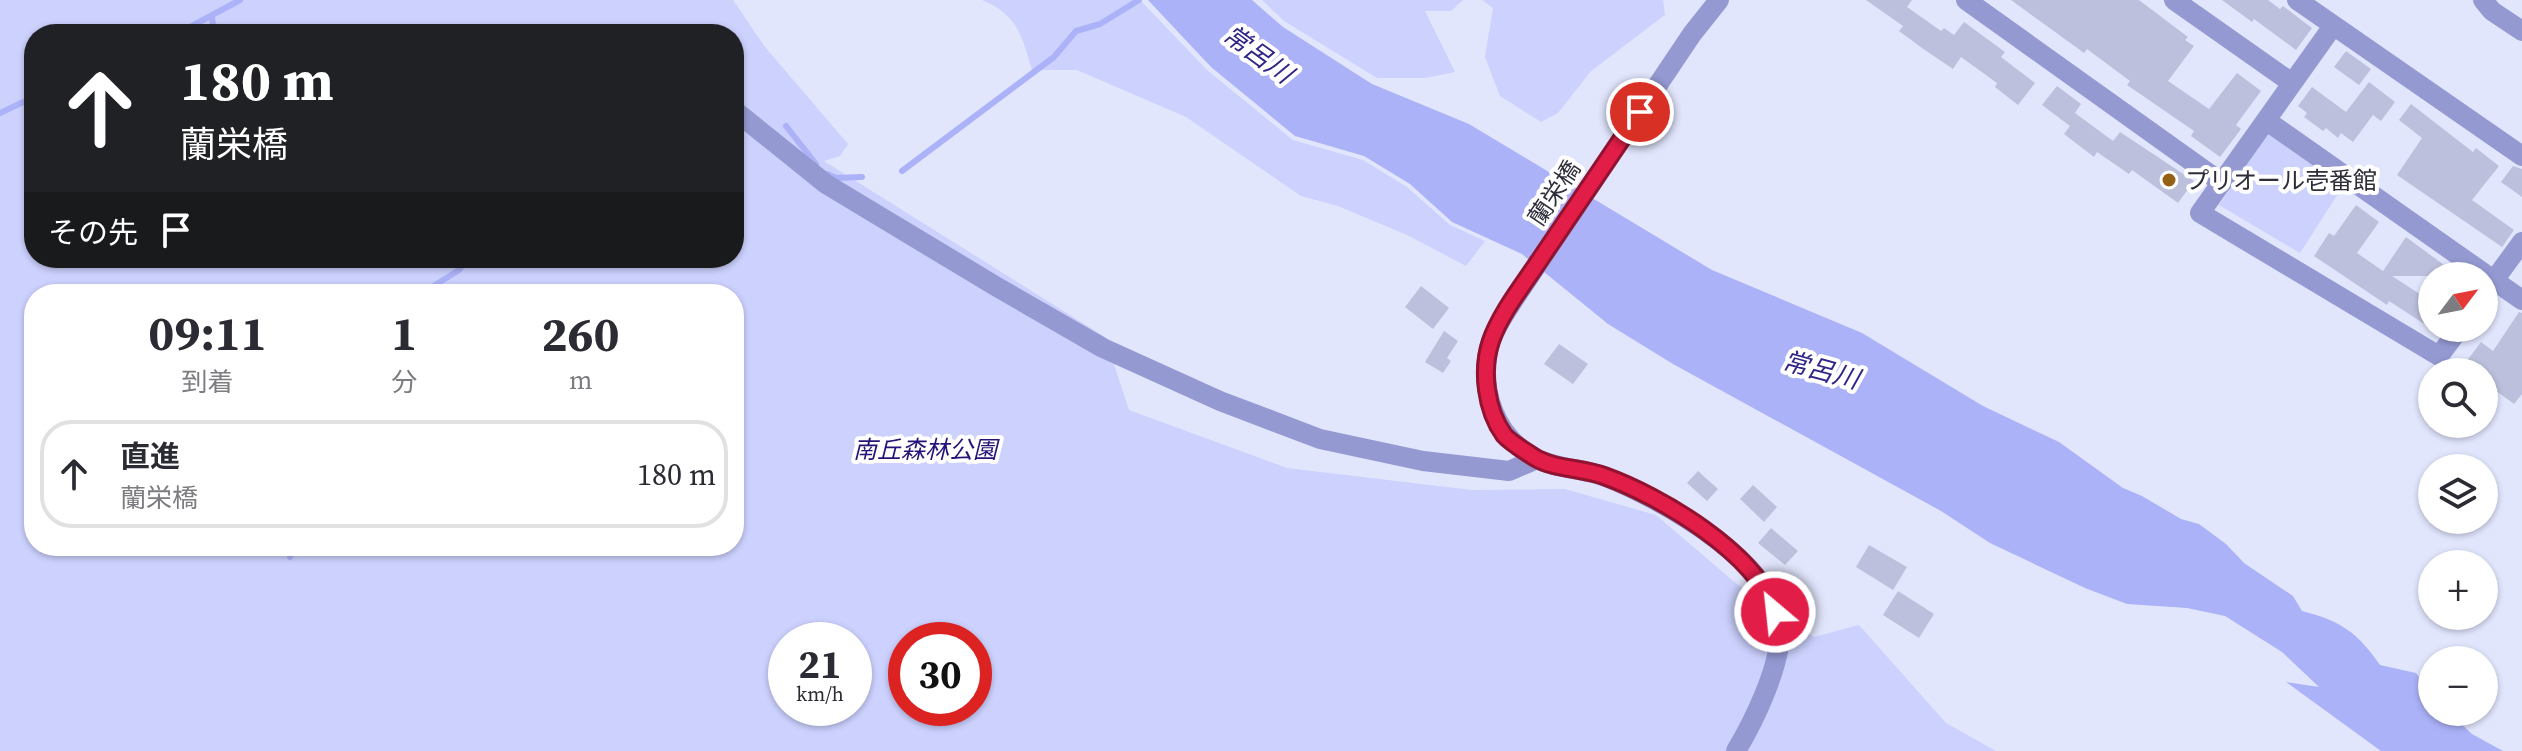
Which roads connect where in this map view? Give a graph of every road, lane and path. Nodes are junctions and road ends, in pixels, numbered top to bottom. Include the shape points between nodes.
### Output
1 (1966, 0) edge
2 (2174, 0) edge
3 (2297, 0) edge
4 (2483, 0) edge
5 (1717, 2) edge
6 (2333, 26) junction
7 (2522, 31) edge
8 (2292, 83) junction
9 (744, 118) edge
10 (2267, 121) junction
11 (2522, 156) edge
12 (2222, 183) junction
13 (2522, 242) edge
14 (2456, 262) edge
15 (2498, 275) edge
16 (2498, 291) edge
17 (2522, 300) edge
18 (2450, 342) edge
19 (1537, 459) junction
20 (1736, 751) edge

1 - 12 street
2 - 8 street
3 - 6 street
4 - 7 street
5 - 19 street, 蘭栄橋 via 1518,292 1491,341 1484,375 1491,406 1505,435
6 - 8 street
6 - 11 street
8 - 10 street
9 - 19 street via 826,184 947,257 1103,348 1220,401 1320,439 1423,461 1509,471
10 - 12 street
10 - 14 street
12 - 18 street via 2200,213 2439,356
13 - 15 street
16 - 17 street
19 - 20 street via 1603,476 1656,499 1745,562 1769,594 1780,631 1764,695

